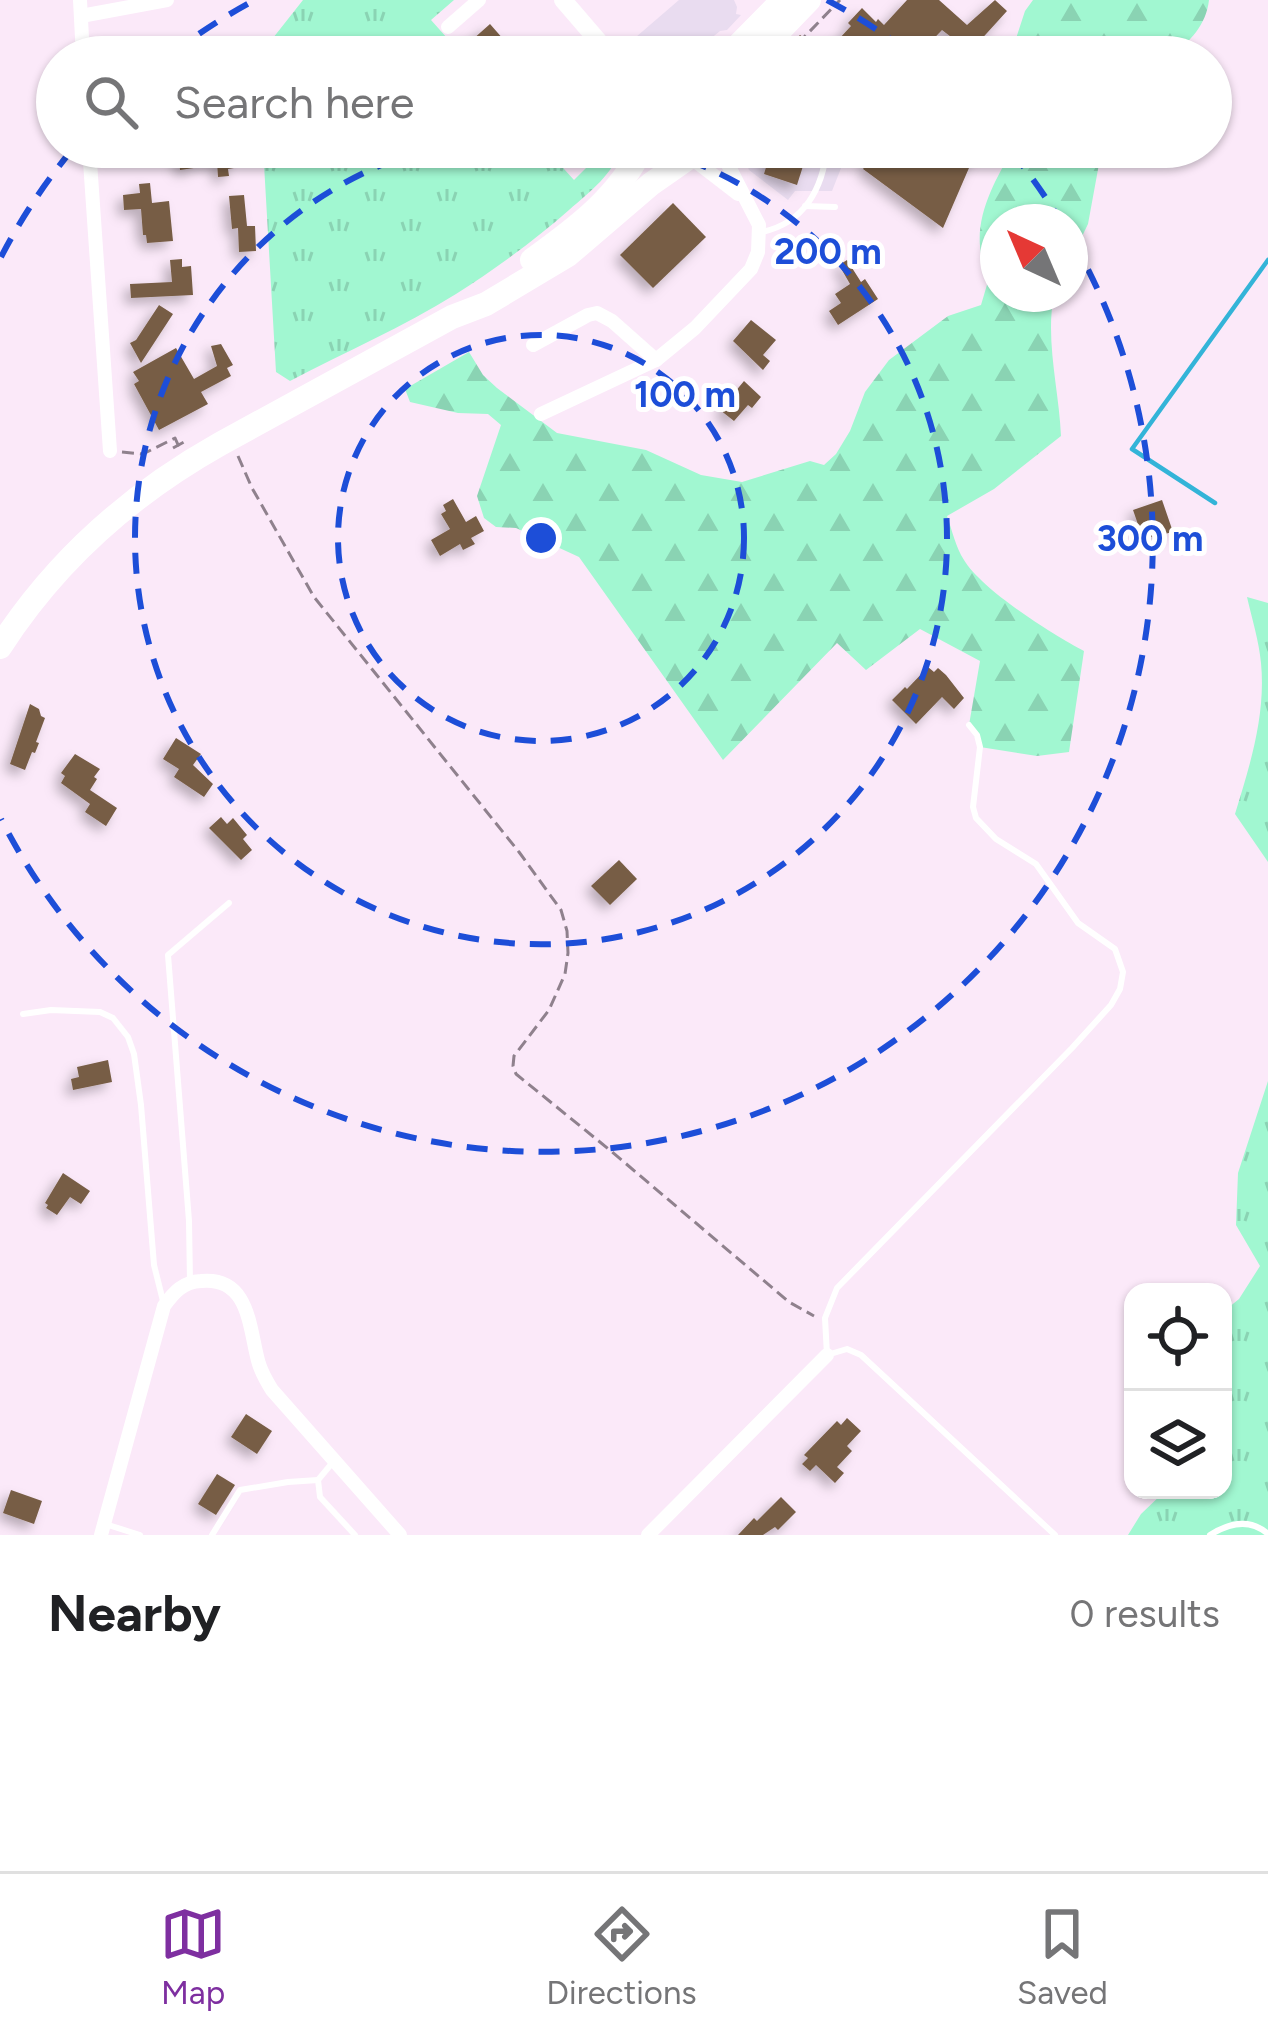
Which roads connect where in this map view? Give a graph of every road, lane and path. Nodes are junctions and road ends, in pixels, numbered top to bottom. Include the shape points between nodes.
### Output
1 (167, 0) edge
2 (479, 0) edge
3 (563, 0) edge
4 (783, 0) edge
5 (809, 0) edge
6 (840, 0) edge
7 (80, 8) edge
8 (448, 27) dead end
9 (594, 36) edge
10 (748, 36) edge
11 (783, 36) edge
12 (793, 36) edge
13 (90, 168) edge
14 (631, 168) edge
15 (673, 168) edge
16 (708, 168) edge
17 (729, 168) edge
18 (823, 168) edge
19 (742, 197) junction
20 (806, 206) junction
21 (835, 207) dead end
22 (760, 232) junction
23 (452, 317) junction
24 (533, 345) dead end
25 (656, 360) junction
26 (541, 414) dead end
27 (230, 438) junction
28 (110, 451) joint
29 (182, 452) dead end
30 (0, 647) edge
31 (969, 725) dead end
32 (229, 903) dead end
33 (23, 1014) dead end
34 (190, 1282) junction
35 (164, 1306) junction
36 (826, 1318) junction
37 (826, 1355) junction
38 (333, 1462) junction
39 (318, 1480) junction
40 (103, 1530) edge
41 (660, 1531) edge
42 (1268, 1534) edge
43 (140, 1535) edge
44 (212, 1535) edge
45 (355, 1535) edge
46 (400, 1535) edge
47 (1054, 1535) edge
48 (1210, 1535) edge

1 - 7 street
2 - 8 street
3 - 9 street
4 - 10 highway
5 - 11 highway
6 - 12 path
13 - 28 street
14 - 23 highway via 599,207
15 - 23 highway via 568,255
16 - 19 street
17 - 19 street
18 - 20 lane
19 - 22 street
20 - 21 lane
20 - 22 lane via 785,226
22 - 25 street via 746,277
23 - 27 highway
24 - 25 street via 597,313
25 - 26 street
27 - 30 highway via 89,538
27 - 36 path via 314,597 561,910 565,974 514,1056 516,1074 789,1302
28 - 29 path via 143,454 175,439
31 - 36 lane via 980,747 976,818 1036,865 1078,923 1115,949 1124,972 1120,989 844,1279
32 - 34 lane via 168,955
33 - 35 lane via 100,1012 128,1037
34 - 35 street
34 - 38 street via 220,1282 240,1297 265,1378
35 - 40 street
36 - 37 lane
37 - 41 street
37 - 47 lane via 861,1355
38 - 39 lane
38 - 46 street
39 - 44 lane via 240,1490
39 - 45 lane via 320,1497
40 - 43 lane
42 - 48 lane via 1239,1523

